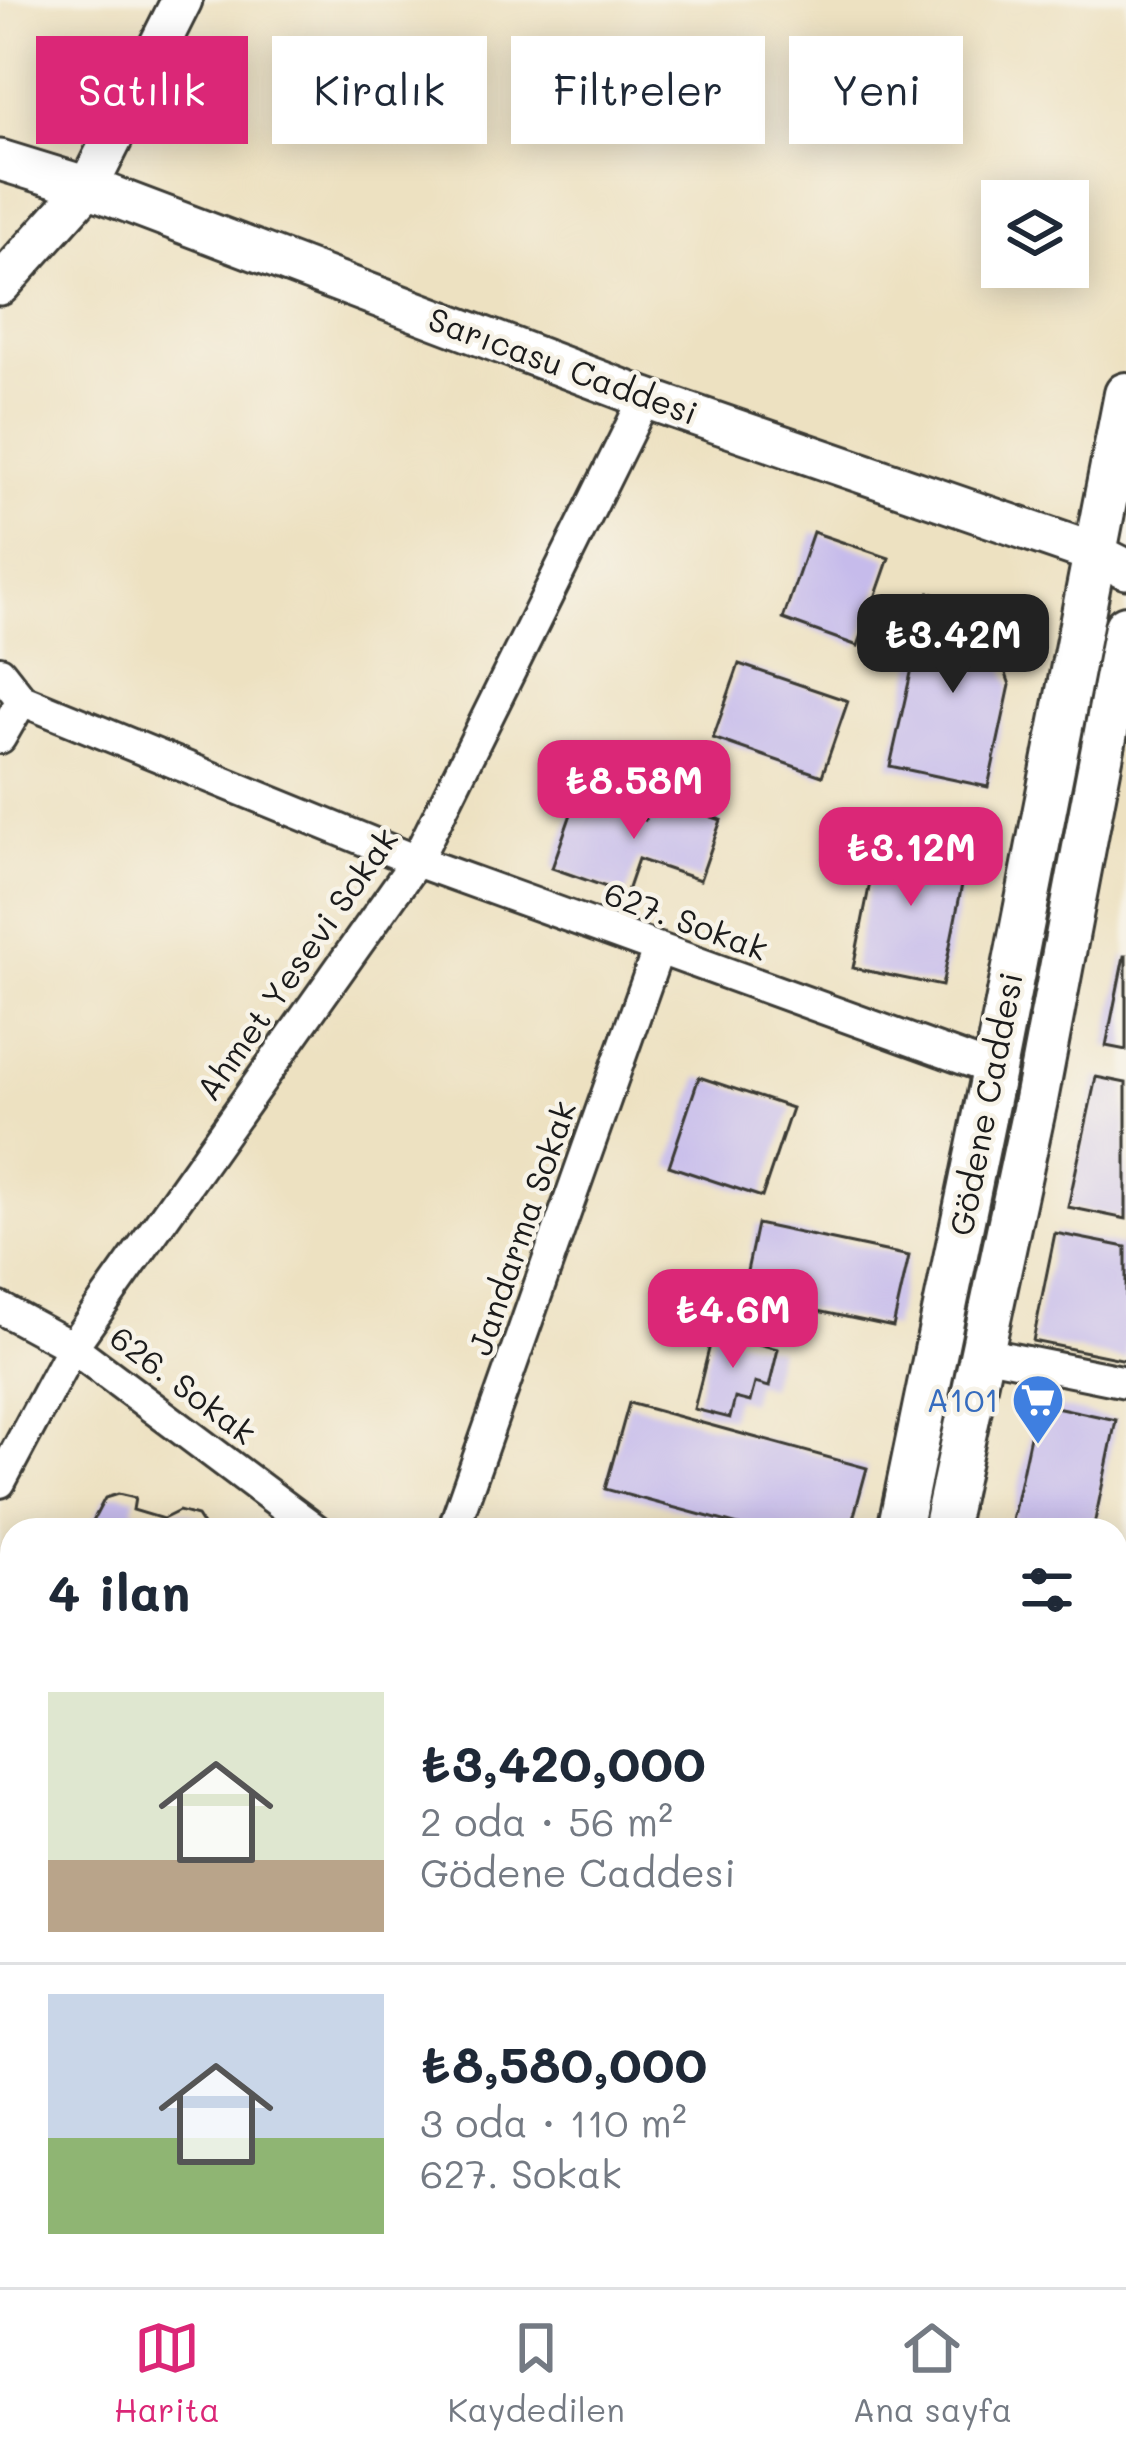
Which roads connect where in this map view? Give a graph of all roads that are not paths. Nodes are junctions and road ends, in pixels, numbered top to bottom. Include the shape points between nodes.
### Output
1 (182, 0) edge
2 (0, 160) edge
3 (88, 187) junction
4 (0, 286) edge
5 (1126, 394) edge
6 (645, 398) junction
7 (1110, 561) edge
8 (1126, 627) edge
9 (0, 672) edge
10 (22, 700) junction
11 (0, 738) edge
12 (416, 861) junction
13 (658, 950) junction
14 (994, 1070) junction
15 (0, 1308) edge
16 (72, 1347) junction
17 (982, 1353) junction
18 (1126, 1382) edge
19 (0, 1482) edge
20 (300, 1518) edge
21 (457, 1518) edge
22 (901, 1518) edge
23 (947, 1518) edge

1 - 3 street
2 - 3 street, Sarıcasu Caddesi
3 - 4 street
3 - 6 street, Sarıcasu Caddesi
5 - 7 main road, Gödene Caddesi
6 - 7 street, Sarıcasu Caddesi
6 - 12 street, Ahmet Yesevi Sokak
7 - 14 main road, Gödene Caddesi
8 - 17 main road, Gödene Caddesi
9 - 10 street
10 - 11 street
10 - 12 street, 627. Sokak
12 - 13 street, 627. Sokak
12 - 16 street, Ahmet Yesevi Sokak
13 - 14 street, 627. Sokak
13 - 21 street, Jandarma Sokak
14 - 22 main road, Gödene Caddesi
15 - 16 street, 626. Sokak
16 - 19 street, Ahmet Yesevi Sokak
16 - 20 street, 626. Sokak
17 - 18 street
17 - 23 main road, Gödene Caddesi

